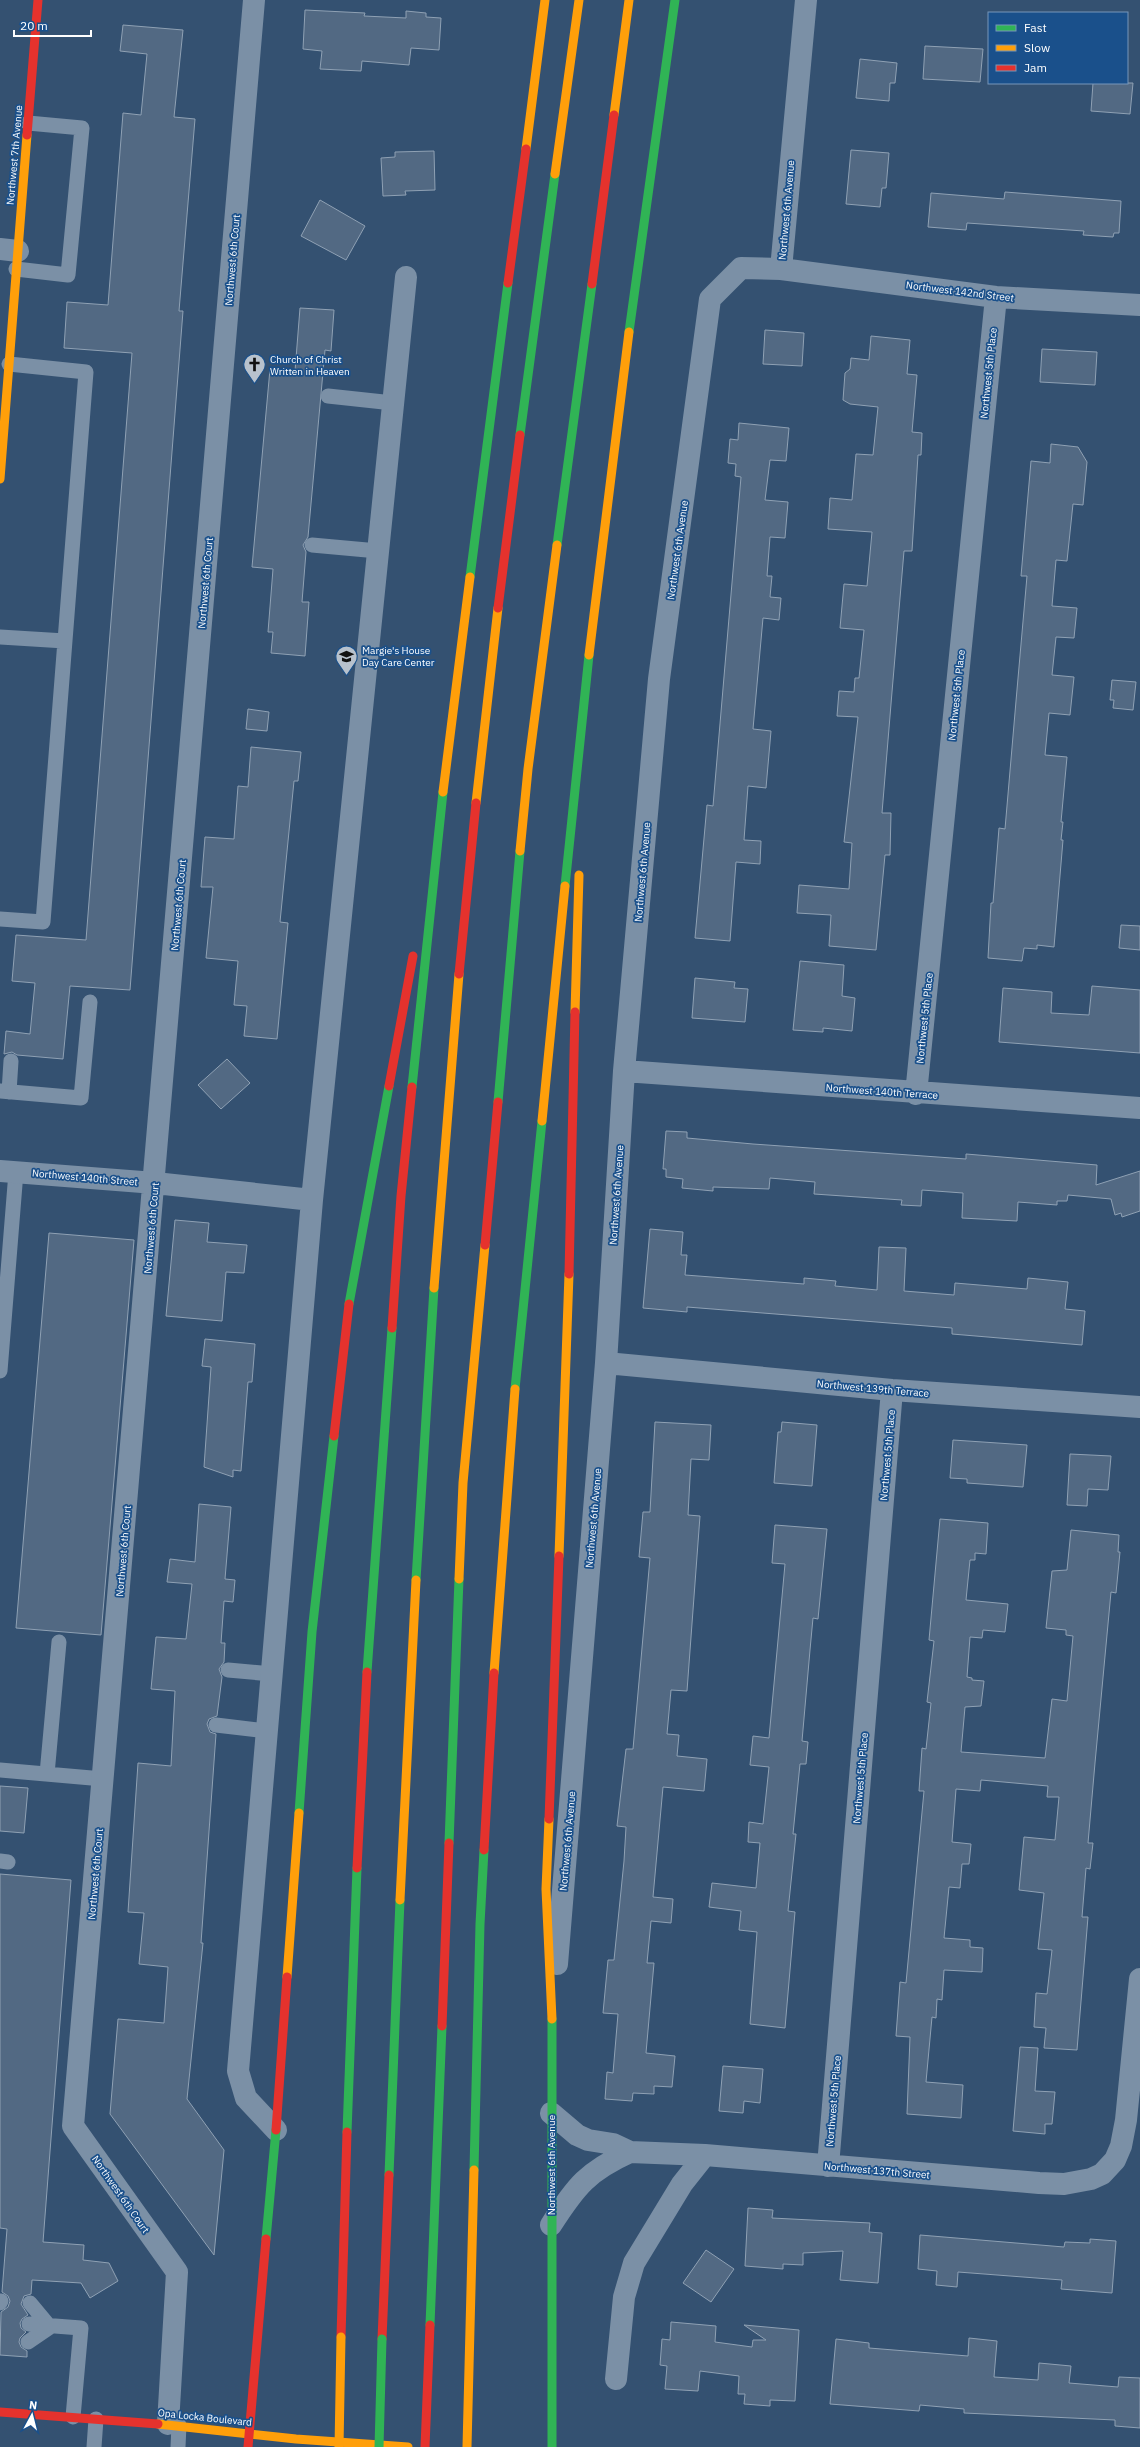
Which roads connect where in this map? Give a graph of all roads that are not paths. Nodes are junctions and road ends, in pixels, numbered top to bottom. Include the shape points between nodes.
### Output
1 (38, 0) edge
2 (254, 0) edge
3 (545, 0) edge
4 (579, 0) edge
5 (629, 0) edge
6 (675, 0) edge
7 (806, 0) edge
8 (28, 123) junction
9 (11, 256) edge
10 (781, 269) junction
11 (406, 277) dead end
12 (996, 297) junction
13 (1140, 305) edge
14 (9, 364) junction
15 (328, 396) dead end
16 (393, 403) junction
17 (0, 479) edge
18 (312, 545) dead end
19 (378, 551) junction
20 (0, 637) edge
21 (65, 641) junction
22 (584, 693) junction
23 (443, 788) junction
24 (580, 836) dead end
25 (580, 868) dead end
26 (420, 914) dead end
27 (0, 919) edge
28 (415, 945) dead end
29 (90, 1002) dead end
30 (11, 1061) dead end
31 (624, 1071) junction
32 (4, 1091) edge
33 (916, 1094) junction
34 (1140, 1108) edge
35 (8, 1171) edge
36 (155, 1183) junction
37 (312, 1200) junction
38 (606, 1363) junction
39 (0, 1371) edge
40 (892, 1390) junction
41 (1140, 1407) edge
42 (59, 1642) dead end
43 (228, 1670) dead end
44 (272, 1674) junction
45 (216, 1726) dead end
46 (267, 1731) junction
47 (0, 1770) edge
48 (48, 1774) junction
49 (103, 1779) junction
50 (1140, 1979) edge
51 (552, 2019) junction
52 (551, 2113) junction
53 (276, 2130) junction
54 (630, 2152) junction
55 (705, 2155) junction
56 (828, 2166) junction
57 (551, 2225) junction
58 (30, 2303) dead end
59 (29, 2324) dead end
60 (50, 2327) junction
61 (28, 2342) dead end
62 (616, 2379) dead end
63 (0, 2412) edge
64 (73, 2417) junction
65 (96, 2419) junction
66 (174, 2424) junction
67 (249, 2433) junction
68 (94, 2447) edge
69 (178, 2447) edge
70 (248, 2447) edge
71 (339, 2447) edge
72 (380, 2447) edge
73 (408, 2447) edge
74 (425, 2447) edge
75 (467, 2447) edge
76 (552, 2447) edge

1 - 8 main road, Northwest 7th Avenue
2 - 36 street, Northwest 6th Court
3 - 23 main road
4 - 72 main road, bridge via 500,596 468,877 446,1122 401,1854
5 - 74 main road via 528,769 463,1483
6 - 22 main road via 637,273
7 - 10 street, Northwest 6th Avenue
8 - 9 main road, Northwest 7th Avenue
8 - 9 lane via 82,128 68,275
9 - 14 main road, Northwest 7th Avenue
10 - 12 street, Northwest 142nd Street
10 - 31 street, Northwest 6th Avenue via 741,268 710,300 659,679
11 - 16 street
12 - 13 street, Northwest 142nd Street
12 - 33 street, Northwest 5th Place
14 - 17 main road, Northwest 7th Avenue
14 - 21 lane via 86,372
15 - 16 lane
16 - 19 street
18 - 19 lane
19 - 37 street
20 - 21 lane
21 - 27 lane via 43,922
22 - 24 main road
22 - 75 main road via 516,1378 495,1660 480,1924
23 - 26 main road
23 - 71 main road, bridge via 401,1196 366,1684 349,2041
25 - 51 main road via 567,1336 546,1889
28 - 53 main road via 349,1307 312,1632
29 - 32 lane via 81,1098
30 - 32 lane
31 - 33 street, Northwest 140th Terrace
31 - 38 street, Northwest 6th Avenue
33 - 34 street, Northwest 140th Terrace
35 - 36 street, Northwest 140th Street
35 - 39 lane
36 - 37 street, Northwest 140th Street
36 - 49 street, Northwest 6th Court
37 - 44 street
38 - 40 street, Northwest 139th Terrace
38 - 51 street, Northwest 6th Avenue
40 - 41 street, Northwest 139th Terrace
40 - 56 street, Northwest 5th Place
42 - 48 lane
43 - 44 lane
44 - 46 street
45 - 46 lane
46 - 53 street via 238,2071 246,2098
47 - 48 lane
48 - 49 lane
49 - 66 street, Northwest 6th Court via 73,2126 177,2272
50 - 56 street, Northwest 137th Street via 1126,2120 1121,2146 1115,2160 1102,2174 1091,2179 1064,2184
51 - 52 main road, Northwest 6th Avenue
52 - 54 street, Northwest 137th Street via 577,2135 588,2140 613,2144
52 - 57 main road, Northwest 6th Avenue
53 - 67 main road
54 - 55 street, Northwest 137th Street
54 - 57 street, Northwest 137th Street via 587,2176
55 - 56 street, Northwest 137th Street
55 - 62 street via 665,2210 634,2263 624,2297
57 - 76 main road, Northwest 6th Avenue
58 - 60 lane
59 - 60 lane
60 - 61 lane
60 - 64 lane via 81,2328
63 - 64 main road, Opa Locka Boulevard
64 - 65 main road, Opa Locka Boulevard
65 - 66 main road, Opa Locka Boulevard
65 - 68 lane
66 - 67 main road, Opa Locka Boulevard
66 - 69 lane
67 - 70 main road
67 - 73 main road, Opa Locka Boulevard

